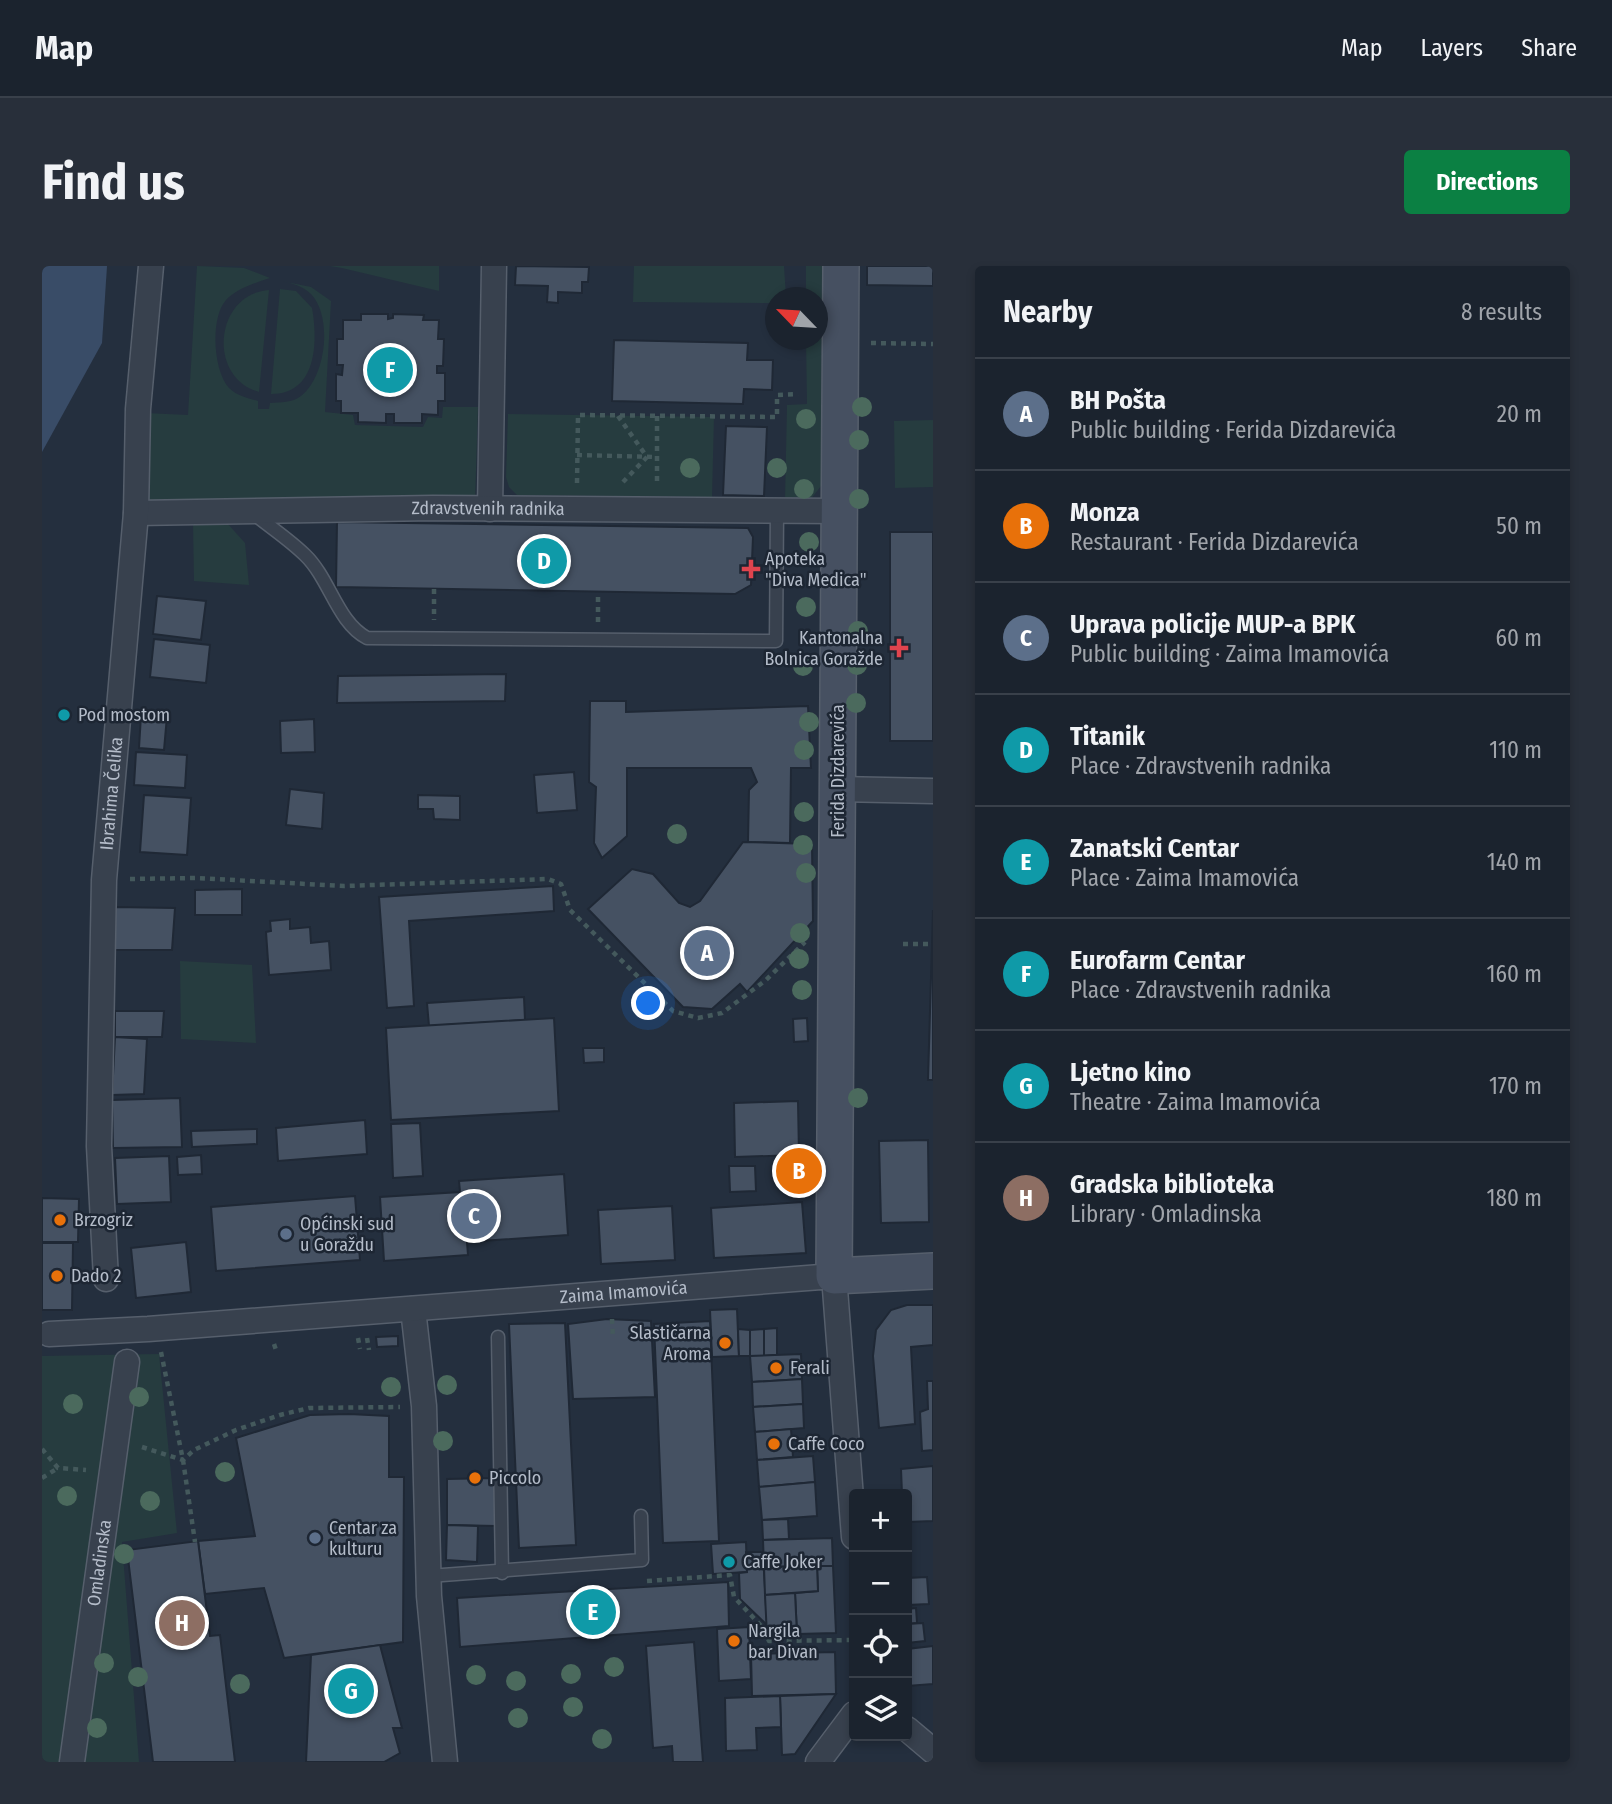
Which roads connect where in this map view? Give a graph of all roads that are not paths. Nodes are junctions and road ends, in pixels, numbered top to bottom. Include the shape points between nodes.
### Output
1 (151, 266) edge
2 (494, 266) edge
3 (841, 266) edge
4 (490, 509) junction
5 (250, 511) junction
6 (777, 511) junction
7 (839, 511) junction
8 (136, 513) junction
9 (838, 789) junction
10 (933, 791) edge
11 (933, 1271) edge
12 (834, 1276) junction
13 (106, 1279) dead end
14 (413, 1309) junction
15 (48, 1334) dead end
16 (498, 1337) dead end
17 (127, 1362) dead end
18 (850, 1489) edge
19 (641, 1516) dead end
20 (502, 1573) junction
21 (429, 1576) junction
22 (849, 1721) edge
23 (912, 1732) edge
24 (933, 1751) edge
25 (72, 1762) edge
26 (445, 1762) edge
27 (818, 1762) edge

1 - 8 street, Ibrahima Čelika via 138,409
2 - 4 street
3 - 7 main road, Ferida Dizdarevića
4 - 5 street, Zdravstvenih radnika
4 - 6 street, Zdravstvenih radnika
5 - 6 lane via 306,555 356,632 367,638 775,641
5 - 8 street, Zdravstvenih radnika
6 - 7 street, Zdravstvenih radnika
7 - 9 main road, Ferida Dizdarevića
8 - 13 street, Ibrahima Čelika via 104,880 99,1146
9 - 10 street
9 - 12 main road, Ferida Dizdarevića
11 - 12 main road, Zaima Imamovića
12 - 14 street, Zaima Imamovića
12 - 18 street
14 - 15 street, Zaima Imamovića
14 - 21 street via 424,1406
16 - 20 lane
17 - 25 street, Omladinska
19 - 20 lane via 642,1560
20 - 21 lane
21 - 26 street
22 - 27 street
23 - 24 street

